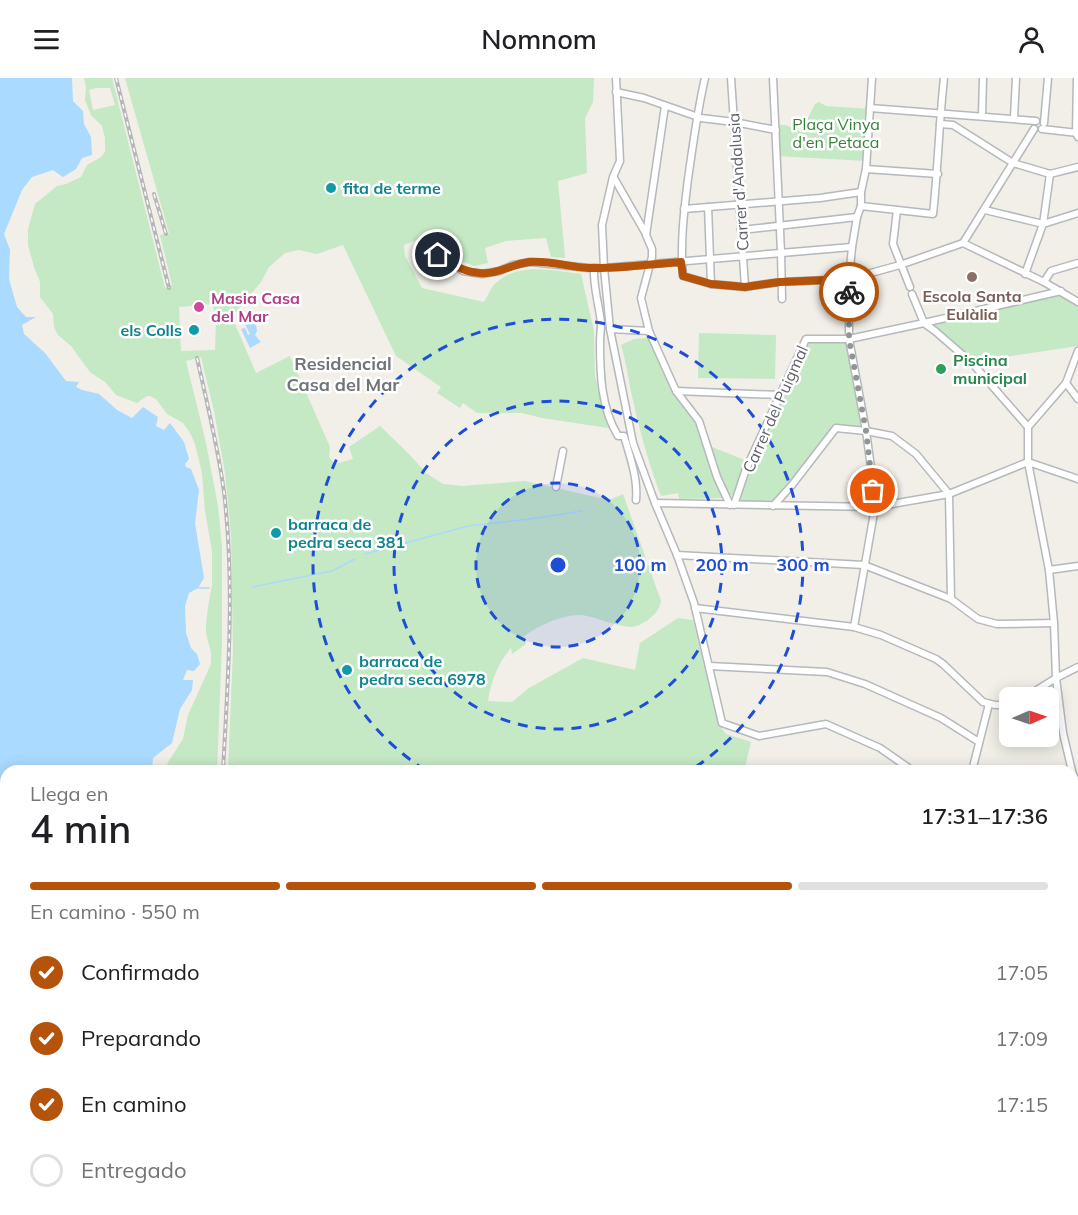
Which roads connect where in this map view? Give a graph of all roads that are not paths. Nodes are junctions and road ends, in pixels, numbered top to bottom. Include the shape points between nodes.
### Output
1 (616, 78) edge
2 (705, 78) edge
3 (731, 78) edge
4 (773, 78) edge
5 (872, 78) edge
6 (944, 78) edge
7 (983, 78) edge
8 (1017, 78) edge
9 (1048, 78) edge
10 (1077, 78) edge
11 (616, 92) junction
12 (665, 106) junction
13 (870, 108) junction
14 (940, 114) junction
15 (696, 116) junction
16 (982, 116) junction
17 (1014, 118) junction
18 (734, 122) junction
19 (940, 124) junction
20 (1040, 127) junction
21 (776, 130) junction
22 (1078, 134) edge
23 (1013, 163) junction
24 (1078, 167) edge
25 (866, 169) junction
26 (938, 174) junction
27 (1050, 174) junction
28 (613, 177) junction
29 (861, 192) junction
30 (778, 202) junction
31 (739, 206) junction
32 (861, 206) junction
33 (708, 207) junction
34 (684, 209) junction
35 (897, 210) junction
36 (985, 210) junction
37 (1078, 213) edge
38 (857, 217) junction
39 (1043, 224) junction
40 (780, 225) junction
41 (741, 230) junction
42 (646, 235) junction
43 (963, 243) junction
44 (852, 247) junction
45 (781, 252) junction
46 (438, 255) dead end
47 (742, 255) junction
48 (710, 260) junction
49 (681, 262) junction
50 (1078, 263) edge
51 (651, 264) junction
52 (900, 265) junction
53 (594, 268) junction
54 (604, 268) junction
55 (1025, 274) junction
56 (849, 279) junction
57 (782, 282) junction
58 (1044, 282) junction
59 (711, 284) junction
60 (745, 287) junction
61 (1061, 291) junction
62 (782, 299) dead end
63 (1078, 302) edge
64 (924, 323) junction
65 (610, 328) junction
66 (649, 331) junction
67 (849, 339) junction
68 (1078, 351) edge
69 (1066, 384) junction
70 (676, 391) junction
71 (780, 395) junction
72 (1078, 399) edge
73 (1028, 427) junction
74 (866, 431) junction
75 (563, 451) dead end
76 (1028, 462) junction
77 (1078, 479) edge
78 (556, 487) dead end
79 (949, 494) junction
80 (636, 500) dead end
81 (654, 503) junction
82 (732, 505) junction
83 (773, 506) junction
84 (874, 507) junction
85 (676, 555) junction
86 (864, 565) junction
87 (1078, 566) edge
88 (1049, 570) junction
89 (951, 599) junction
90 (695, 608) junction
91 (1054, 623) junction
92 (854, 627) junction
93 (709, 666) junction
94 (1078, 667) edge
95 (1056, 678) junction
96 (1042, 687) edge
97 (988, 704) junction
98 (999, 704) edge
99 (980, 741) junction
100 (904, 765) edge
101 (974, 765) edge
102 (1070, 765) edge

1 - 11 street
2 - 15 street
3 - 18 street, Carrer d'Andalusia
4 - 21 street
5 - 13 street
6 - 14 street
7 - 16 street
8 - 17 street
9 - 20 street
10 - 22 street
11 - 12 street
11 - 28 street via 620,161
12 - 15 street
12 - 42 street
13 - 14 street
13 - 25 street
14 - 16 street
14 - 19 street
15 - 18 street
15 - 34 street
16 - 17 street
17 - 20 street via 1041,121
18 - 21 street
18 - 31 street, Carrer d'Andalusia
19 - 23 street via 954,126
19 - 26 street
20 - 22 street
20 - 23 street
21 - 30 street
23 - 27 street
23 - 36 street
24 - 27 street
25 - 26 street
25 - 29 street
26 - 35 street via 933,214
27 - 39 street
28 - 42 street
28 - 54 street via 602,225
29 - 30 street
29 - 32 street
30 - 31 street
30 - 40 street
31 - 33 street
31 - 41 street, Carrer d'Andalusia
32 - 35 street
32 - 38 street
33 - 34 street
33 - 48 street
34 - 49 street
35 - 52 street via 893,244
36 - 39 street
36 - 43 street
37 - 39 street
38 - 40 street
38 - 44 street
39 - 55 street
40 - 41 street
40 - 45 street
41 - 47 street, Carrer d'Andalusia
42 - 51 street via 652,249
43 - 52 street
43 - 55 street
44 - 45 street
44 - 56 street
45 - 47 street
45 - 57 street
46 - 53 street via 463,271 482,274 530,262
47 - 48 street
47 - 60 street, Carrer d'Andalusia
48 - 49 street
48 - 59 street
49 - 51 street
49 - 59 street via 683,276
50 - 58 street via 1051,271
51 - 54 street
51 - 66 street via 641,298
52 - 56 street
52 - 64 street
53 - 54 street
53 - 80 street via 601,324 602,394 610,423 618,436 624,436 634,468
54 - 65 street
55 - 58 street
56 - 57 street
56 - 67 street
57 - 60 street
57 - 62 street
58 - 61 street
59 - 60 street
61 - 63 street
61 - 64 street, Carrer del Puigmal
64 - 67 street, Carrer del Puigmal
64 - 73 street via 973,364
65 - 66 street
65 - 81 street via 633,442
66 - 70 street
67 - 71 street, Carrer del Puigmal via 806,339
67 - 74 street
68 - 69 street
69 - 72 street
69 - 73 street
70 - 71 street
70 - 82 street via 699,422 717,477
71 - 82 street, Carrer del Puigmal
73 - 76 street
74 - 79 street via 891,436 916,454
74 - 83 street via 836,428
74 - 84 street
75 - 78 street
76 - 77 street
76 - 79 street
76 - 88 street
79 - 84 street
79 - 89 street
81 - 82 street
81 - 85 street
82 - 83 street
83 - 84 street
84 - 86 street
85 - 86 street
85 - 90 street
86 - 89 street
86 - 92 street
87 - 88 street
88 - 91 street
89 - 91 street via 978,619 997,624
90 - 92 street
90 - 93 street
91 - 95 street
92 - 97 street via 936,659
93 - 99 street via 827,672 865,684 941,718
93 - 100 street via 722,723 759,736 826,724 880,748
94 - 95 street
95 - 96 street
95 - 102 street
97 - 98 street
97 - 99 street
99 - 101 street

